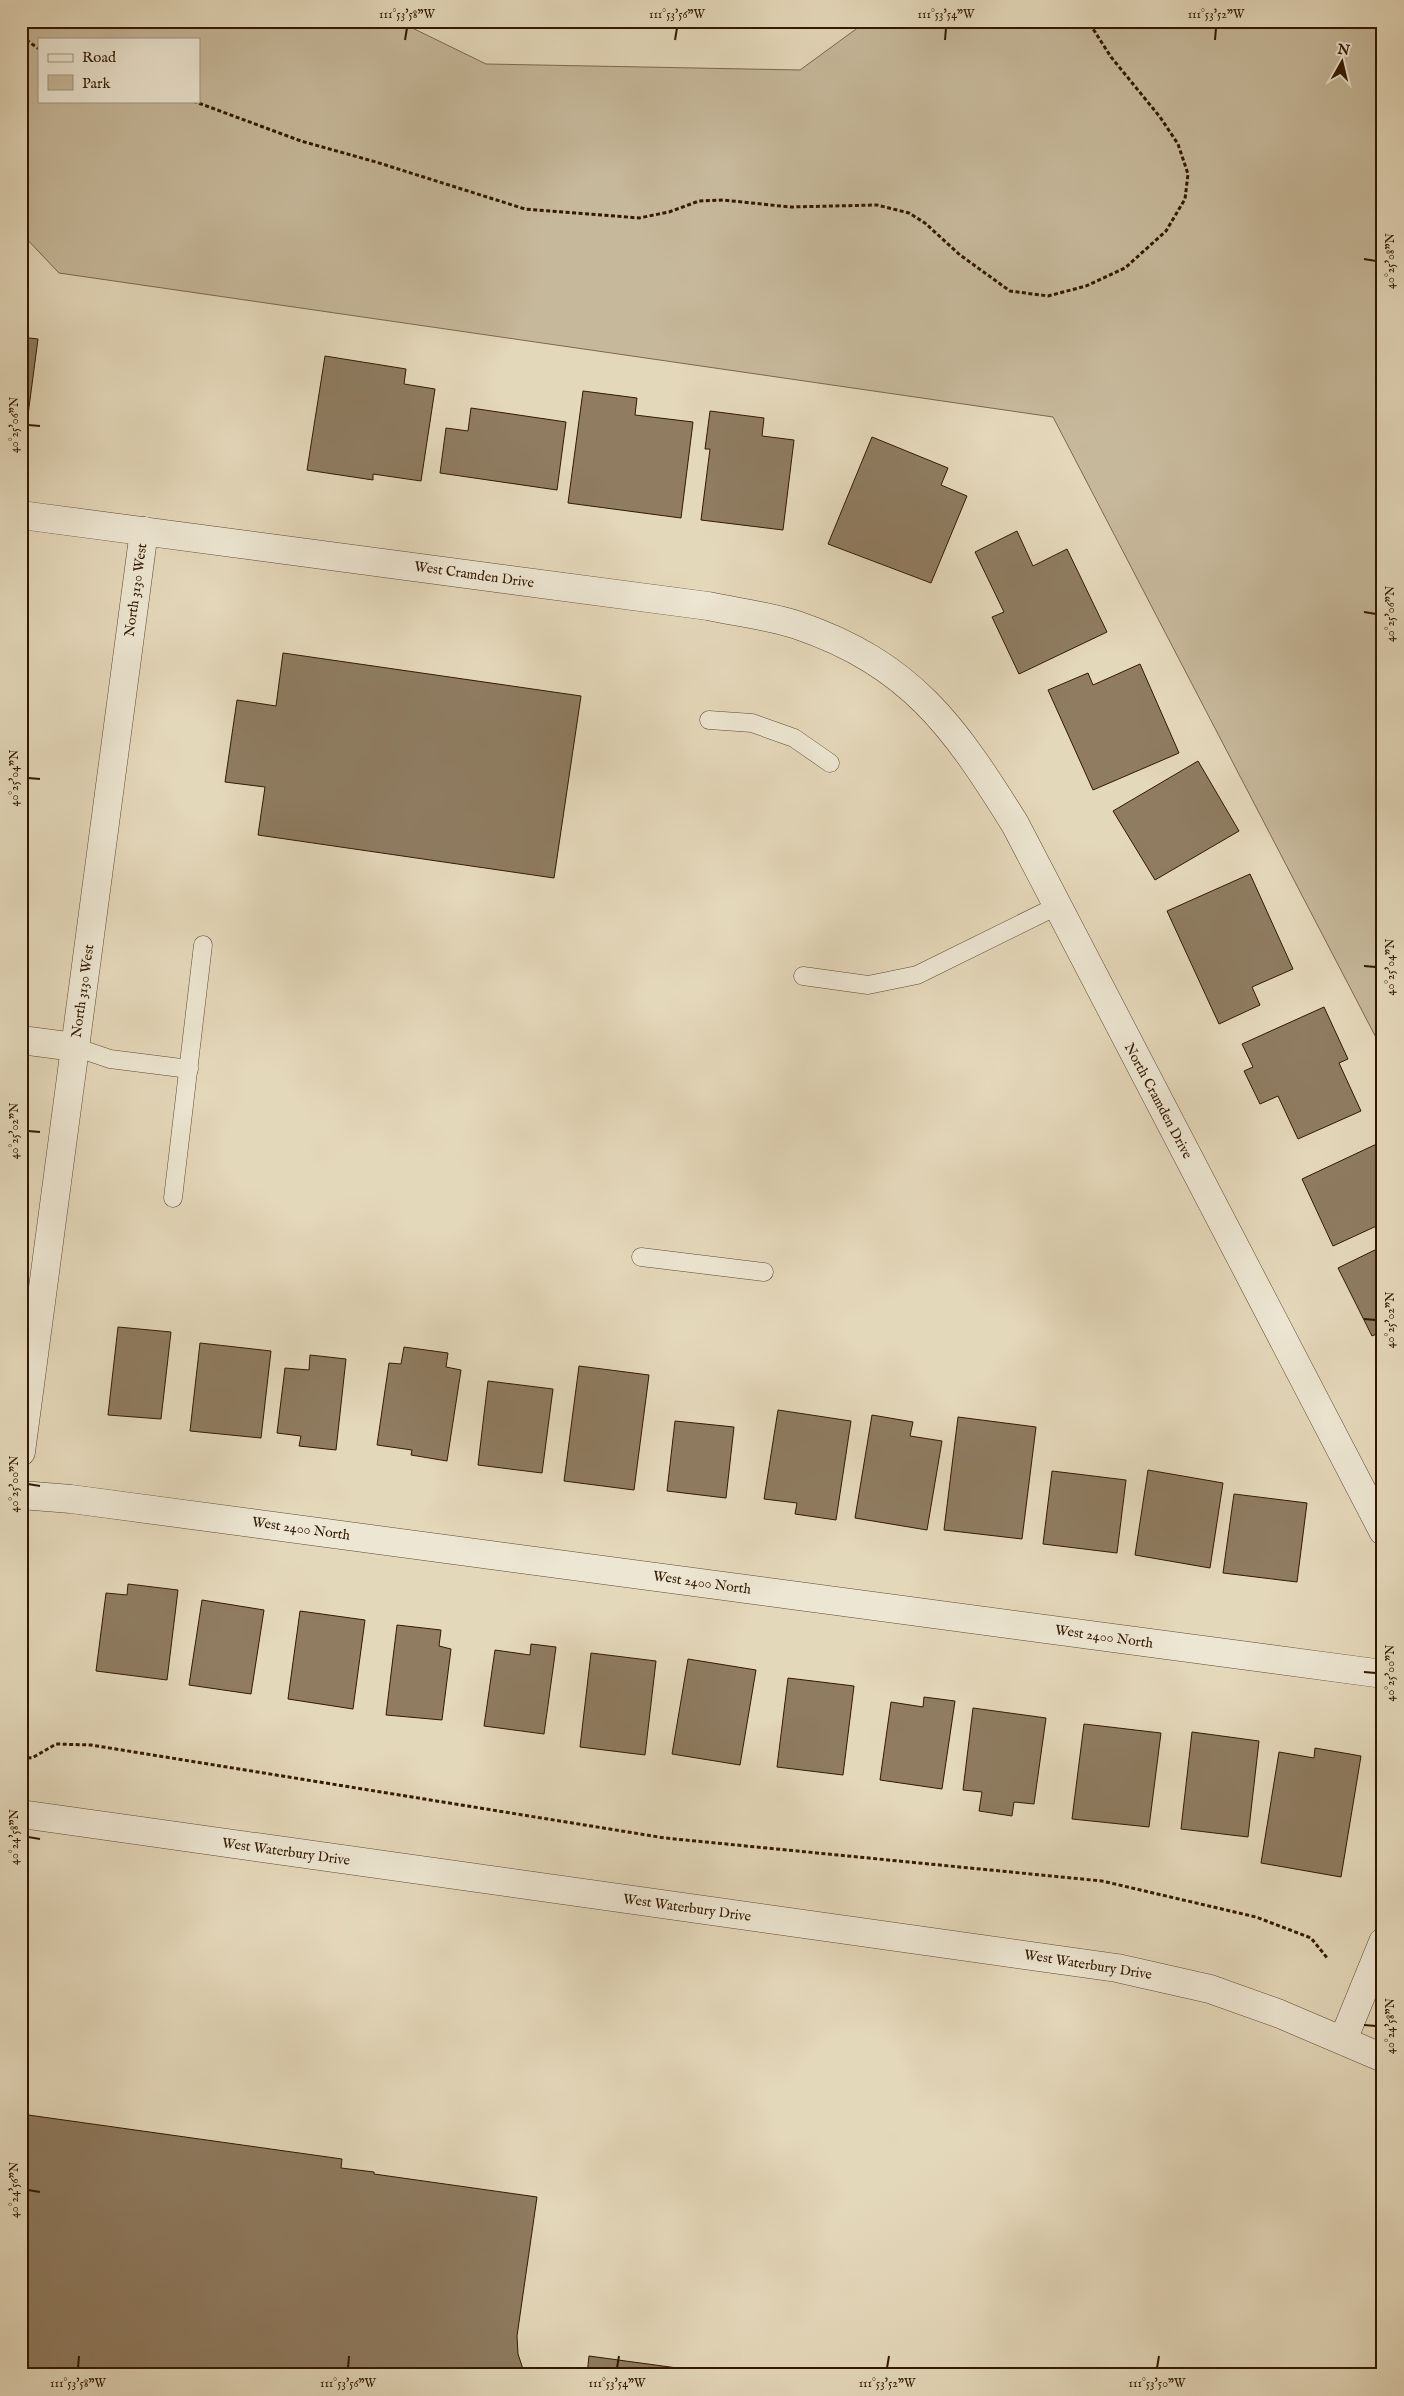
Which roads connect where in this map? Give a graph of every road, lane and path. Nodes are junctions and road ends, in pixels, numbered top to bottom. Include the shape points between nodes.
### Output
1 (1088, 21) edge
2 (21, 36) edge
3 (38, 48) edge
4 (196, 102) edge
5 (21, 515) edge
6 (144, 531) junction
7 (910, 686) joint
8 (709, 720) dead end
9 (830, 763) dead end
10 (1057, 906) junction
11 (203, 944) dead end
12 (803, 976) dead end
13 (21, 1040) edge
14 (75, 1047) junction
15 (189, 1069) junction
16 (173, 1198) dead end
17 (641, 1257) dead end
18 (764, 1272) dead end
19 (21, 1452) edge
20 (21, 1495) edge
21 (1383, 1531) edge
22 (1383, 1674) edge
23 (21, 1757) edge
24 (21, 1814) edge
25 (1383, 1942) edge
26 (1328, 1959) dead end
27 (1343, 2040) junction
28 (1383, 2058) edge

1 - 4 path via 1111,57 1178,144 1188,174 1185,199 1166,231 1124,268 1086,286 1048,296 1010,292 960,255 925,223 909,213 876,205 790,207 723,200 699,201 639,218 525,209 301,141
2 - 3 path
5 - 6 street, West Cramden Drive
6 - 7 street, West Cramden Drive via 708,606 796,625 859,650
6 - 14 street, North 3130 West
7 - 10 street, North Cramden Drive via 943,719 974,759 1015,824
8 - 9 lane via 752,723 794,738
10 - 12 lane via 917,975 868,985
10 - 21 street, North Cramden Drive
11 - 15 lane
13 - 14 street
14 - 15 lane via 110,1059
14 - 19 street, North 3130 West
15 - 16 lane
17 - 18 lane
20 - 22 street, West 2400 North via 72,1499
23 - 26 path via 32,1758 56,1744 91,1745 665,1838 1102,1881 1256,1918 1310,1938
24 - 27 street, West Waterbury Drive via 1117,1968 1210,1988
25 - 27 street
27 - 28 street, West Waterbury Drive

